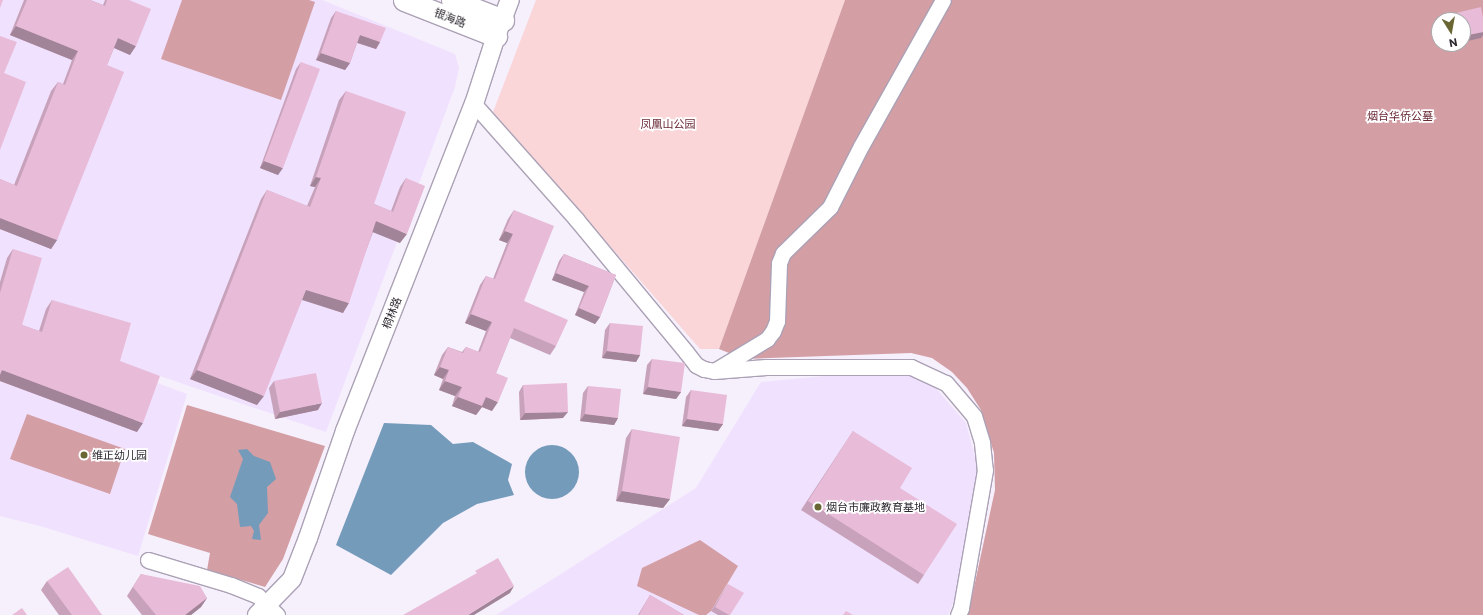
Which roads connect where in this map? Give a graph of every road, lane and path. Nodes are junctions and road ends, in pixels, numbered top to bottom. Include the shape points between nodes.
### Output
1 (404, 0) edge
2 (452, 0) edge
3 (510, 0) edge
4 (943, 0) edge
5 (499, 28) junction
6 (474, 104) junction
7 (714, 372) junction
8 (148, 560) dead end
9 (267, 612) edge
10 (958, 615) edge

1 - 5 main road, 银海路
2 - 5 main road, 银海路
3 - 5 street, 桐林路
4 - 7 street via 860,146 830,207 783,254 779,263 777,321 774,331 767,339
5 - 6 street, 桐林路
6 - 7 street via 576,219 696,365
6 - 9 street, 桐林路 via 345,431 292,579
7 - 10 street via 766,367 911,367 946,383 974,416 982,443 985,470
8 - 9 street via 231,585 258,596

